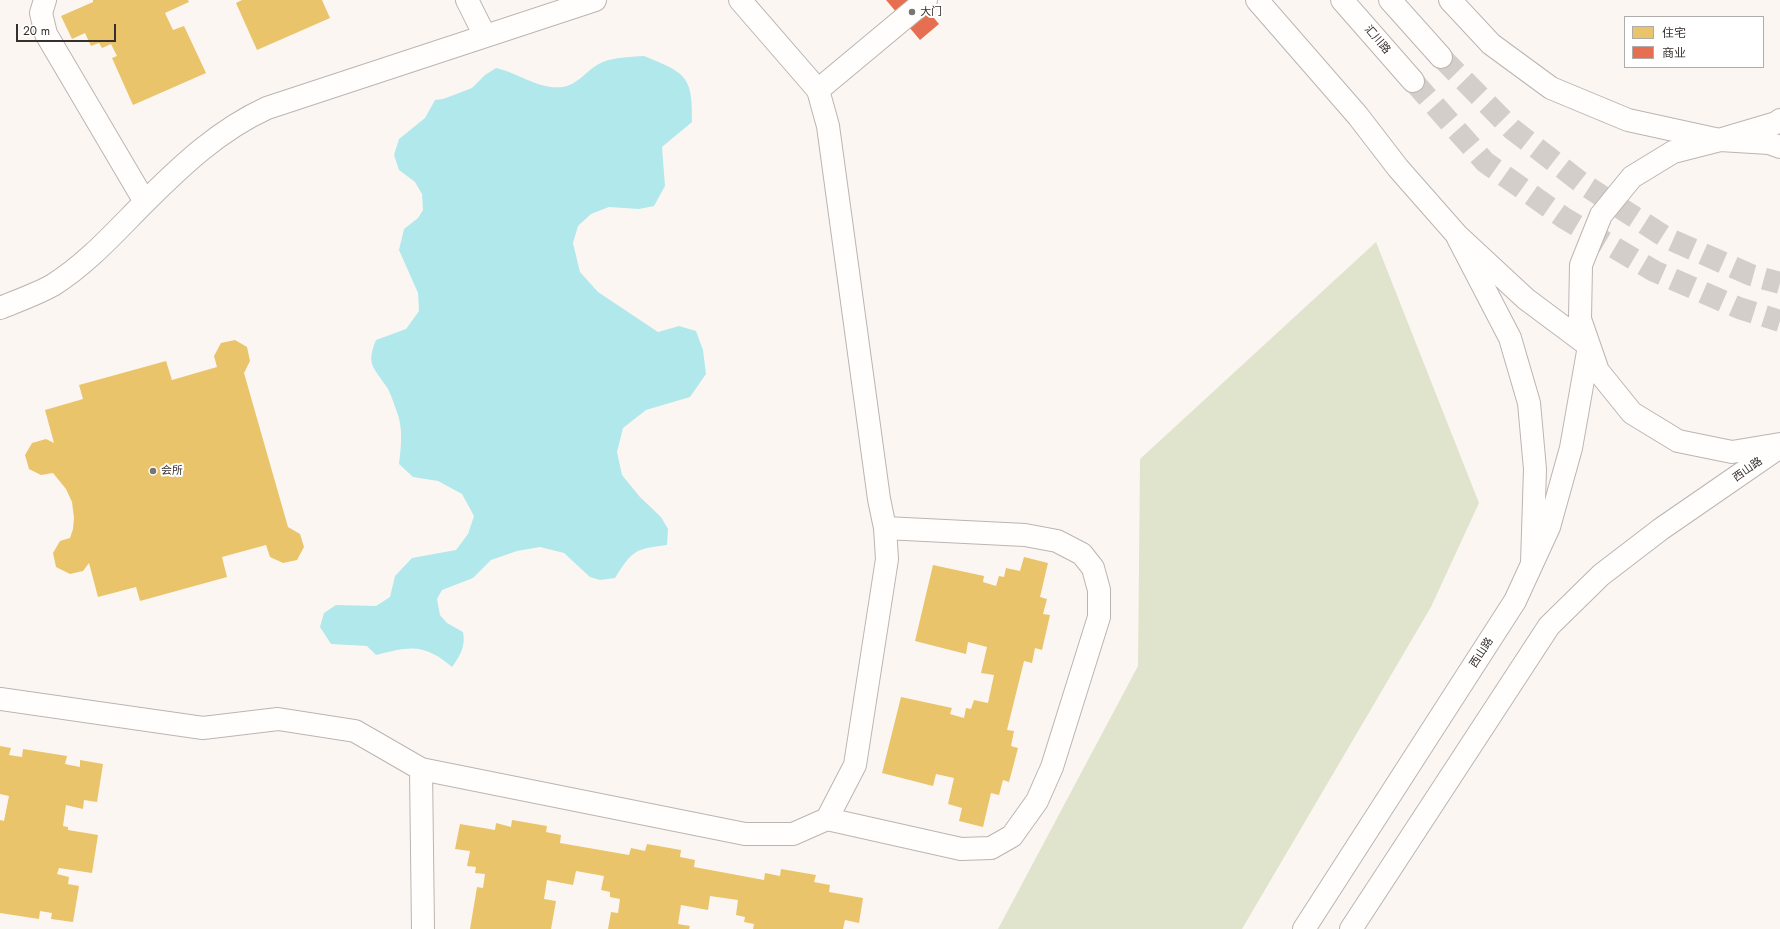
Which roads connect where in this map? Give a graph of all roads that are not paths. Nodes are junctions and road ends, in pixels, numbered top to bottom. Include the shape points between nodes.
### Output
1 (45, 0) edge
2 (467, 0) edge
3 (595, 0) edge
4 (740, 0) edge
5 (926, 0) edge
6 (1257, 0) edge
7 (1342, 0) edge
8 (1390, 0) edge
9 (1450, 0) edge
10 (485, 36) junction
11 (1441, 58) tunnel mouth
12 (1413, 81) tunnel mouth
13 (818, 90) junction
14 (1780, 120) edge
15 (1720, 140) junction
16 (1780, 147) edge
17 (145, 202) junction
18 (1457, 235) junction
19 (0, 308) edge
20 (1589, 346) junction
21 (1780, 445) edge
22 (885, 528) junction
23 (1532, 563) junction
24 (0, 699) edge
25 (421, 769) junction
26 (827, 819) junction
27 (423, 929) edge
28 (1304, 929) edge
29 (1351, 929) edge

1 - 17 main road via 41,13 46,34
2 - 10 main road
3 - 10 main road
4 - 13 main road
5 - 13 main road
6 - 18 main road
7 - 12 main road, 汇川路
8 - 11 main road
9 - 15 main road via 1491,44 1551,88 1628,120
10 - 17 main road via 267,108 243,119 200,151
13 - 22 main road via 828,126
14 - 15 main road
15 - 16 main road via 1769,143
15 - 20 main road via 1673,152 1632,177 1601,215 1581,265 1580,319
17 - 19 main road via 113,236 52,285
18 - 20 main road via 1526,299
18 - 23 main road via 1510,338 1529,403 1535,469
20 - 21 main road via 1598,371 1632,413 1678,441 1732,452
20 - 23 main road, 西山路 via 1571,448 1549,527
21 - 29 main road, 西山路 via 1601,575 1549,626
22 - 26 main road via 887,559 855,765
22 - 26 main road via 1025,535 1057,541 1082,554 1093,568 1099,590 1099,617 1052,767 1037,801 1012,836 991,848 961,849
23 - 28 main road, 西山路 via 1515,601
24 - 25 main road via 203,728 278,718 355,731
25 - 26 main road via 745,834 793,834
25 - 27 main road

